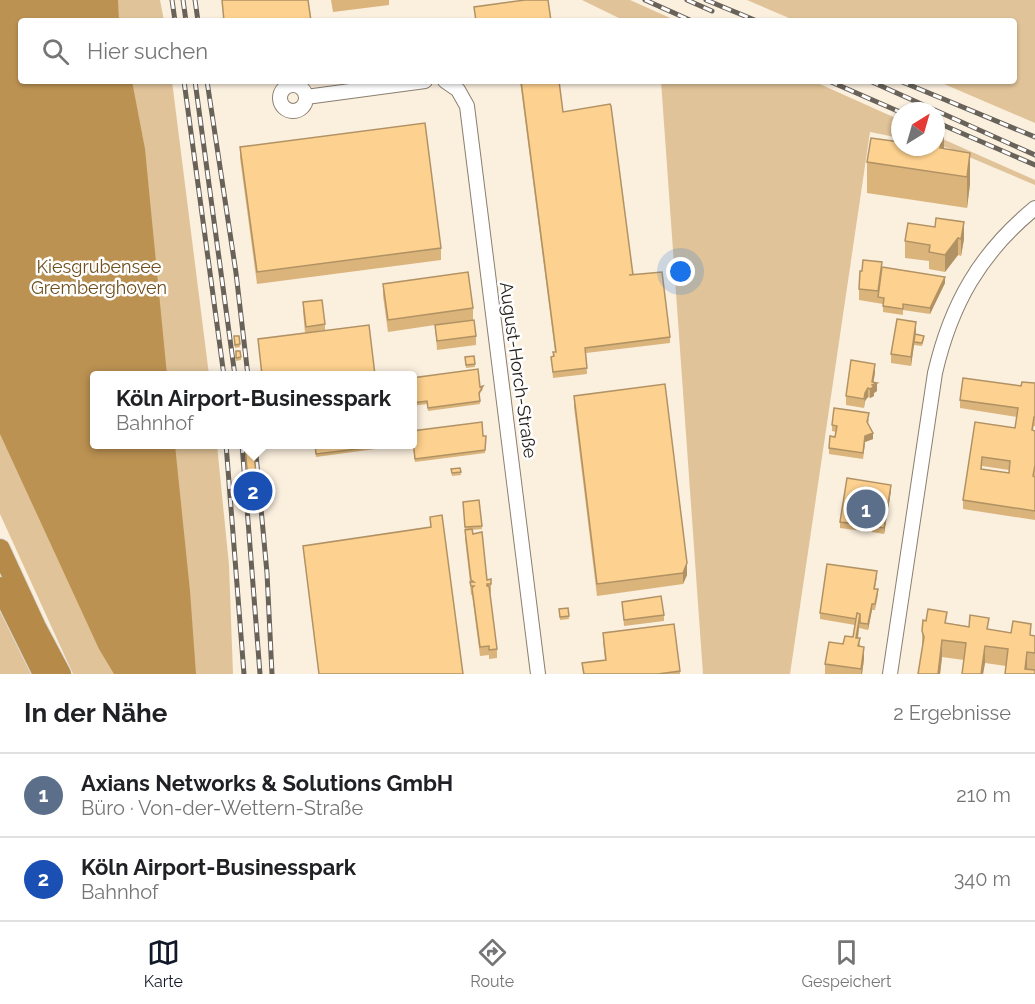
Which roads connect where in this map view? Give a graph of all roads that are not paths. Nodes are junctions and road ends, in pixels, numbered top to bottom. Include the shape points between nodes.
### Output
1 (403, 84) edge
2 (449, 84) edge
3 (306, 97) dead end
4 (1035, 208) edge
5 (0, 549) edge
6 (0, 587) edge
7 (43, 674) edge
8 (61, 674) edge
9 (538, 674) edge
10 (890, 674) edge

1 - 3 street
2 - 9 street, August-Horch-Straße via 458,90 467,106
4 - 10 street via 987,256 961,296 946,331 935,373
5 - 8 highway
6 - 7 highway

